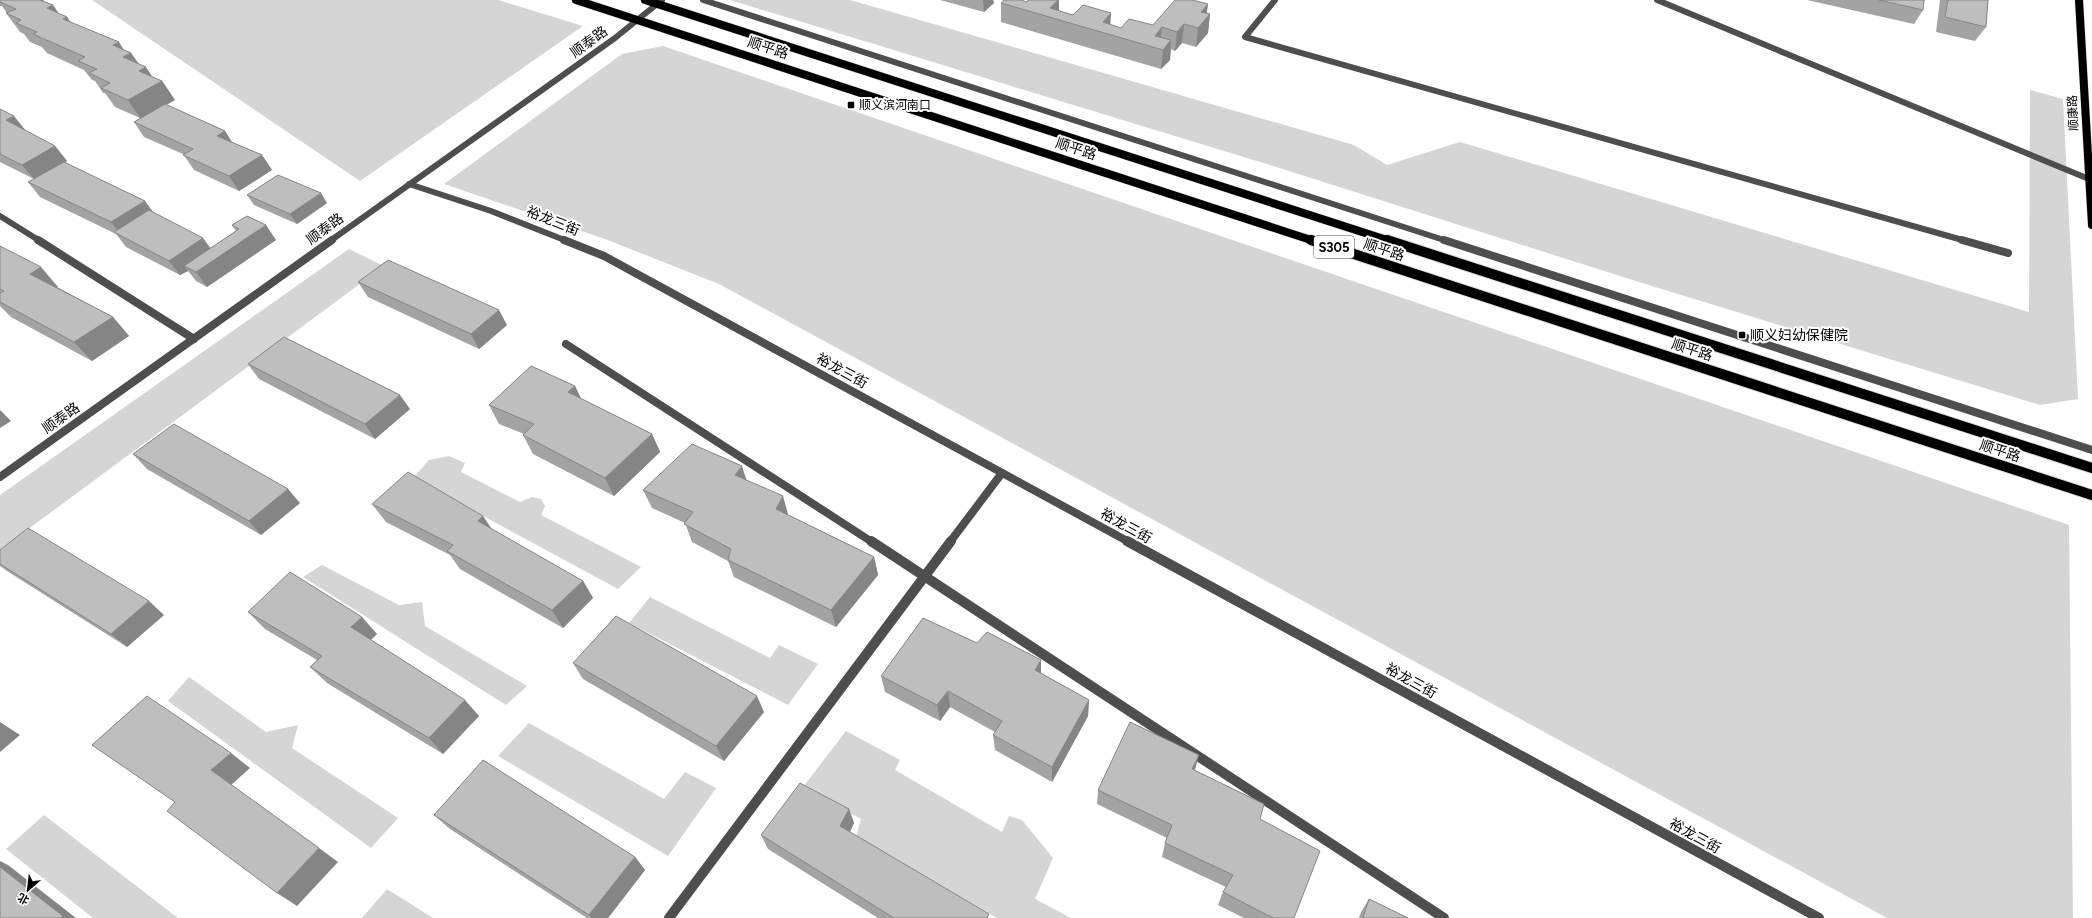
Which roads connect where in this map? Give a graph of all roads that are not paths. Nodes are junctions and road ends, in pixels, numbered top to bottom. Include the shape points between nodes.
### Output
1 (576, 0) edge
2 (645, 0) edge
3 (703, 0) edge
4 (1275, 0) edge
5 (1657, 0) edge
6 (2079, 0) edge
7 (660, 2) edge
8 (638, 19) junction
9 (2089, 179) junction
10 (409, 184) junction
11 (0, 216) edge
12 (2092, 225) edge
13 (2008, 253) dead end
14 (194, 338) junction
15 (566, 344) dead end
16 (2092, 450) edge
17 (2092, 468) edge
18 (1002, 473) junction
19 (0, 477) edge
20 (2092, 495) edge
21 (925, 576) junction
22 (669, 918) edge
23 (1444, 918) edge
24 (1819, 918) edge

1 - 8 main road, 顺平路 / S305
2 - 7 main road, 顺平路 / S305
3 - 16 street
4 - 13 street via 1246,37
5 - 9 street
6 - 9 main road, 顺康路
7 - 8 street, 顺泰路
7 - 17 main road, 顺平路 / S305
8 - 10 street, 顺泰路
8 - 20 main road, 顺平路 / S305
9 - 12 main road, 顺康路
10 - 14 street, 顺泰路
10 - 18 street, 裕龙三街 via 491,211 604,256
11 - 14 street
14 - 19 street, 顺泰路
15 - 21 street
18 - 21 street
18 - 24 street, 裕龙三街
21 - 22 street
21 - 23 street

